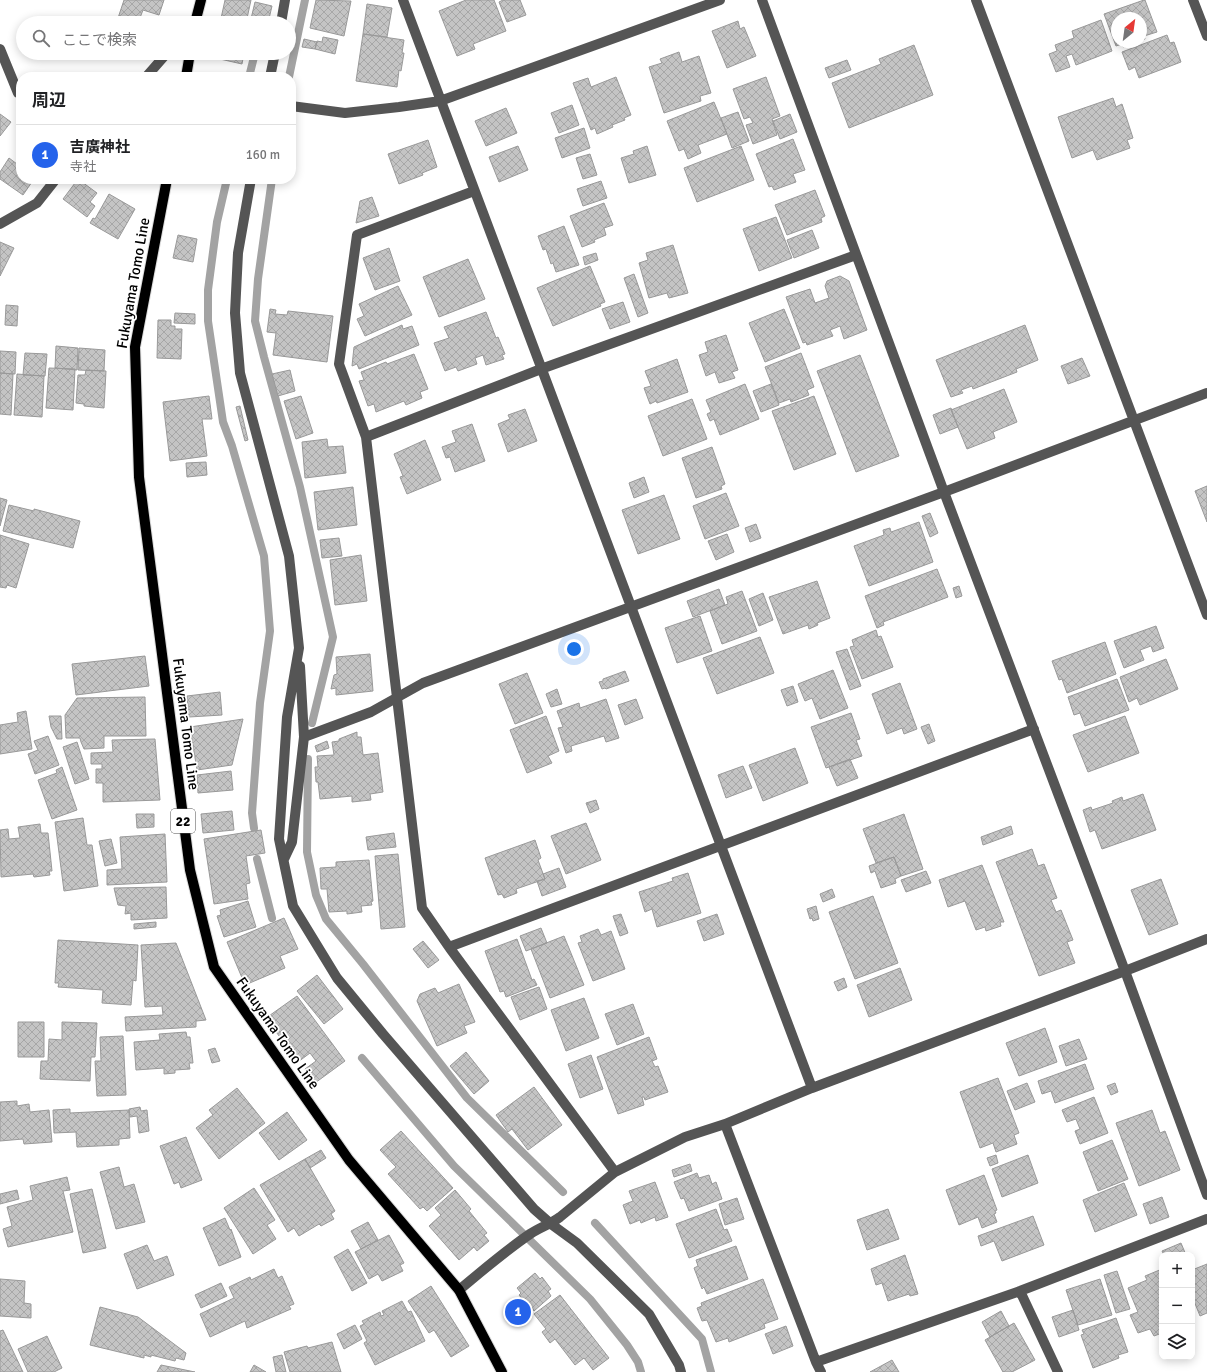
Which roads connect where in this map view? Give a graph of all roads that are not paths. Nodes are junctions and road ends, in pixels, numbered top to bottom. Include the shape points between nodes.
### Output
1 (201, 0) edge
2 (285, 0) edge
3 (403, 0) edge
4 (720, 0) edge
5 (762, 0) edge
6 (976, 0) edge
7 (1194, 0) edge
8 (197, 16) edge
9 (282, 16) edge
10 (1207, 36) edge
11 (0, 49) edge
12 (161, 60) edge
13 (189, 60) edge
14 (274, 60) edge
15 (150, 72) edge
16 (187, 72) edge
17 (271, 72) edge
18 (16, 88) edge
19 (440, 101) junction
20 (296, 107) edge
21 (52, 184) edge
22 (166, 184) edge
23 (250, 184) edge
24 (474, 192) junction
25 (0, 224) edge
26 (856, 255) junction
27 (541, 369) junction
28 (1207, 393) edge
29 (1134, 420) junction
30 (366, 437) junction
31 (944, 492) junction
32 (630, 607) junction
33 (1207, 615) edge
34 (299, 648) junction
35 (397, 697) junction
36 (1034, 729) junction
37 (304, 736) junction
38 (720, 846) junction
39 (284, 859) junction
40 (1207, 939) edge
41 (449, 947) junction
42 (1126, 971) junction
43 (812, 1088) junction
44 (725, 1124) junction
45 (615, 1172) junction
46 (1207, 1195) edge
47 (1207, 1219) edge
48 (551, 1224) junction
49 (459, 1290) junction
50 (1020, 1291) junction
51 (816, 1362) junction
52 (502, 1372) edge
53 (681, 1372) edge
54 (821, 1372) edge
55 (1058, 1372) edge

1 - 8 main road
2 - 9 street
3 - 19 street
4 - 19 street
5 - 26 street
6 - 29 street
7 - 10 street
11 - 18 street
12 - 15 street
13 - 16 main road
14 - 17 street
19 - 20 street via 345,113
19 - 24 street
21 - 25 street via 37,203
22 - 49 main road, Fukuyama Tomo Line / 22 via 135,347 139,477 190,870 214,967 350,1160
23 - 34 street via 238,253 235,313 240,373 289,556
24 - 27 street
24 - 30 street via 357,235 339,364
26 - 27 street
26 - 31 street
27 - 30 street
27 - 32 street
28 - 29 street
29 - 31 street
29 - 33 street
30 - 35 street
31 - 32 street
31 - 36 street
32 - 35 street via 423,682
32 - 38 street
34 - 37 street
34 - 39 street via 287,717 279,839
35 - 37 street via 371,712
35 - 41 street via 422,908
36 - 38 street
36 - 42 street
37 - 39 street via 292,842
38 - 41 street
38 - 43 street
39 - 48 street via 293,906 337,978 534,1209
40 - 42 street
41 - 45 street
42 - 43 street
42 - 46 street
43 - 44 street
44 - 45 street via 685,1137
44 - 51 street
45 - 48 street
47 - 50 street
48 - 49 street via 532,1232
48 - 53 street via 577,1242 648,1314
49 - 52 main road, Fukuyama Tomo Line / 22
50 - 51 street
50 - 55 street
51 - 54 street

